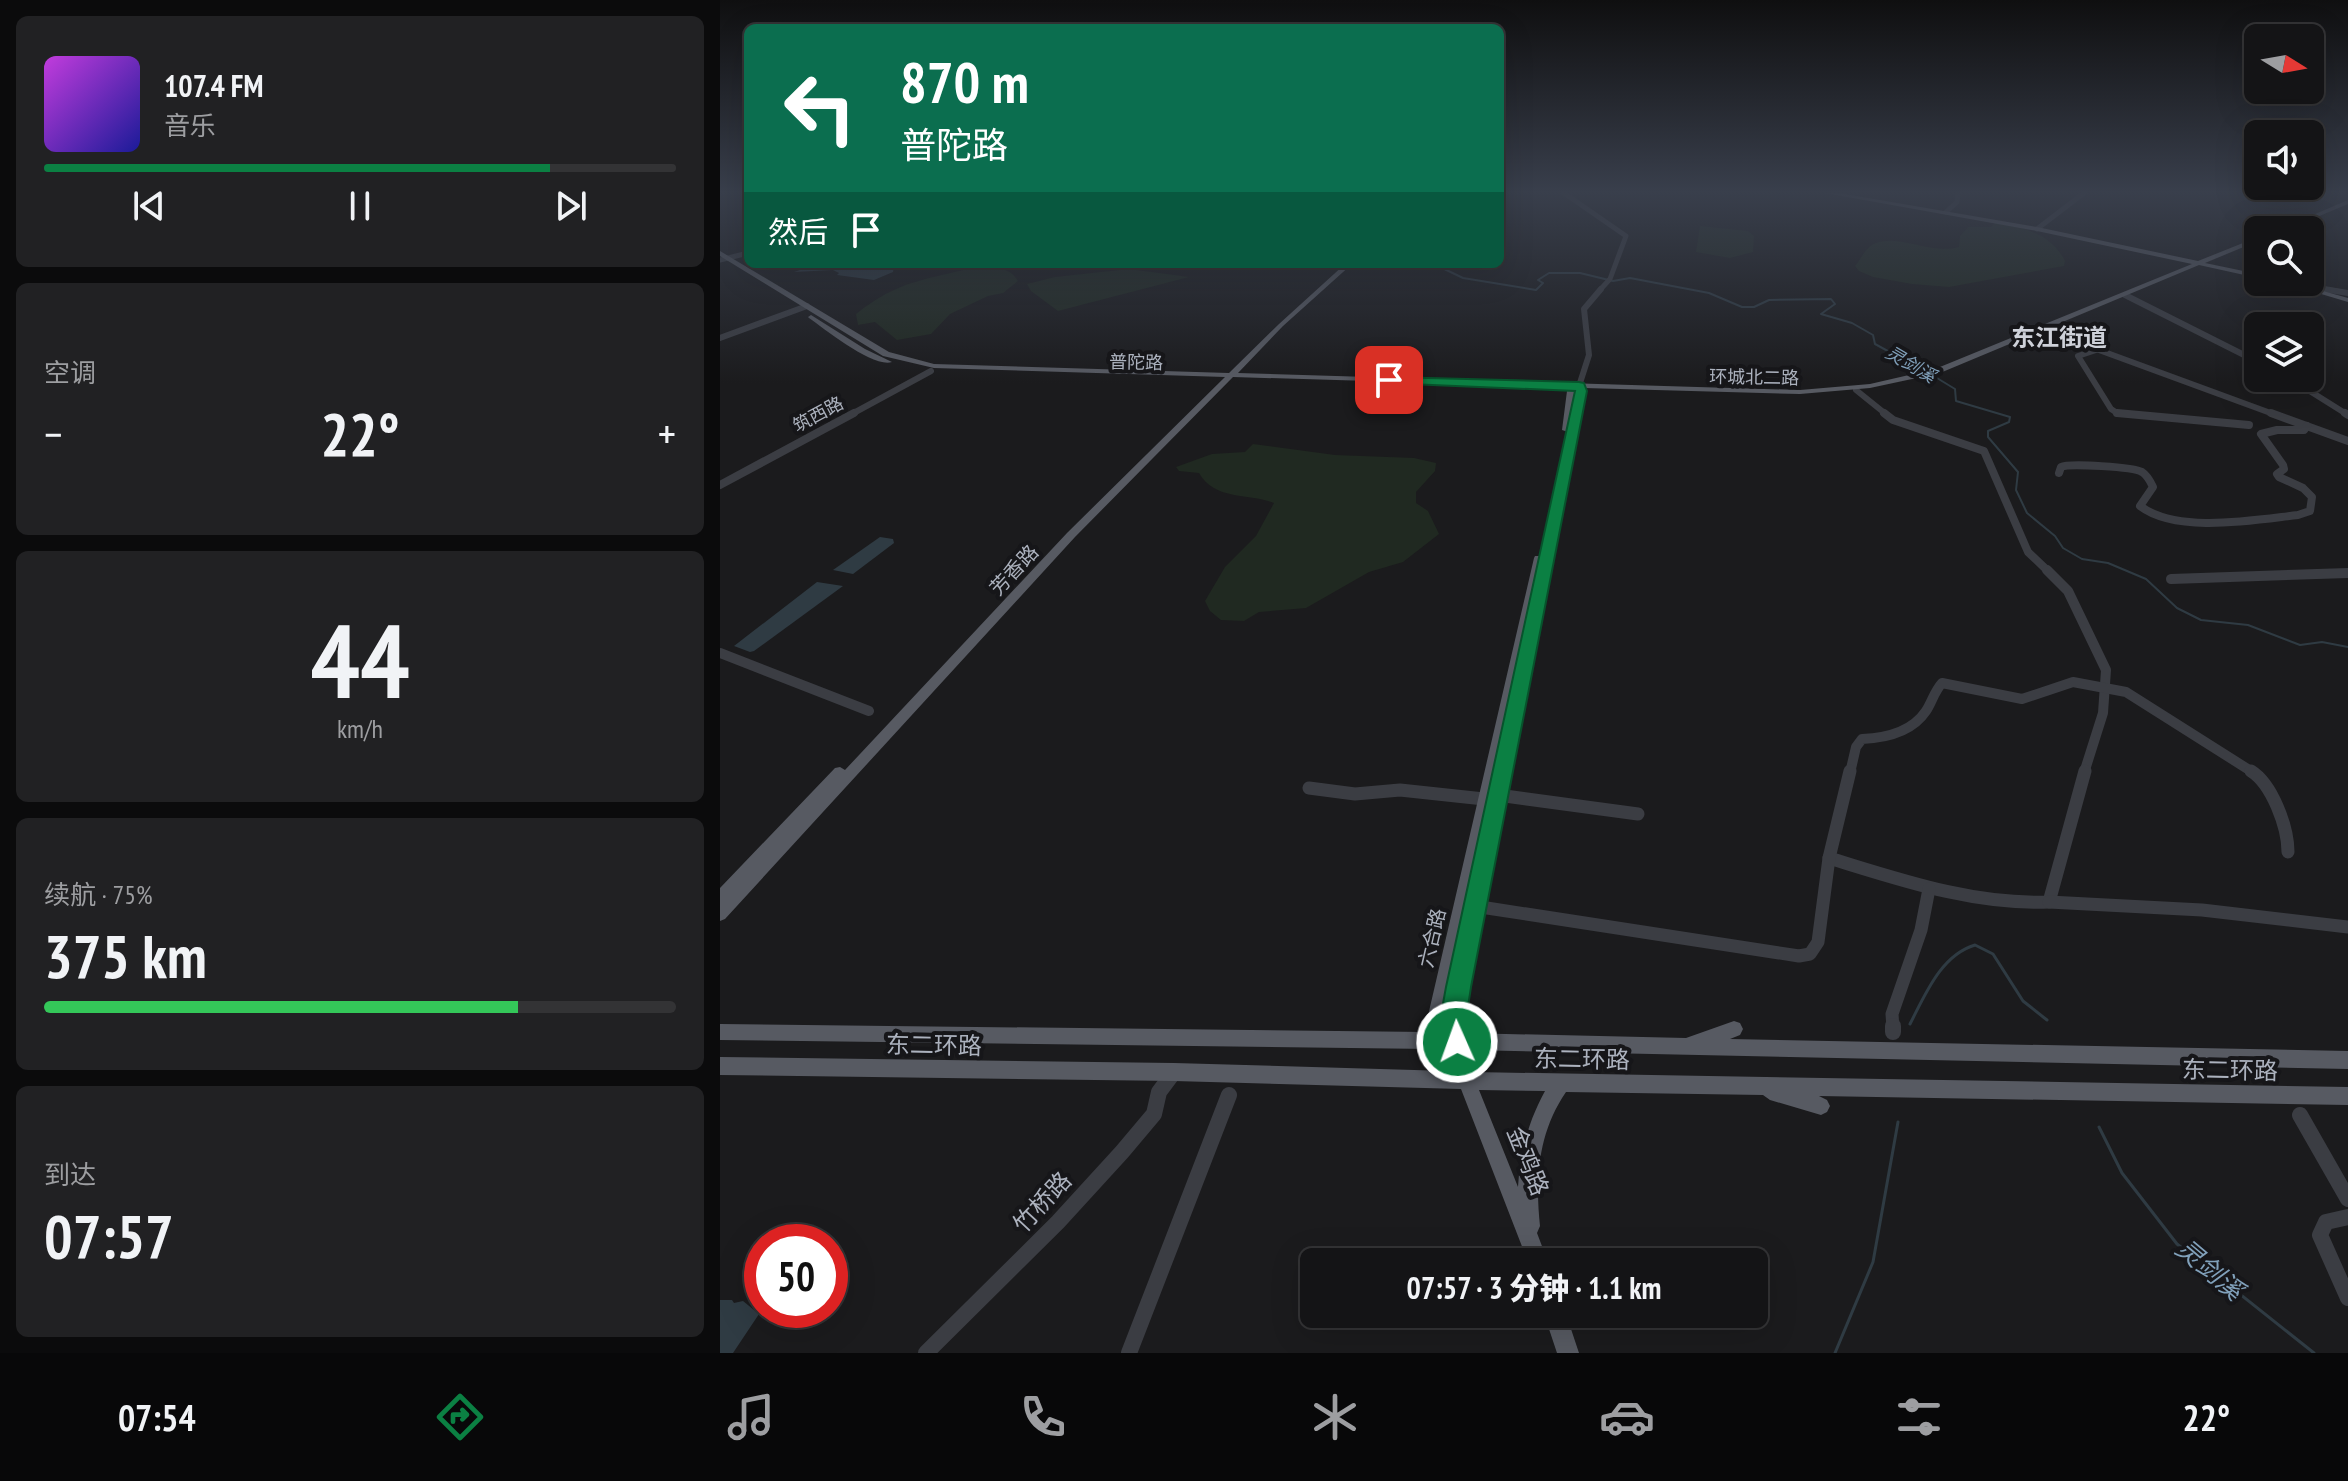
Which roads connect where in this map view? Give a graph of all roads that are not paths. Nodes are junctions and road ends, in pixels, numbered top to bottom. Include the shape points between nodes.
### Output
1 (1618, 256) edge
2 (2165, 256) edge
3 (2220, 256) edge
4 (723, 259) edge
5 (2200, 264) junction
6 (1339, 268) edge
7 (1344, 268) edge
8 (2244, 273) edge
9 (2324, 289) edge
10 (2324, 292) edge
11 (2348, 293) edge
12 (2127, 295) junction
13 (2348, 300) edge
14 (807, 306) junction
15 (797, 309) junction
16 (2052, 327) junction
17 (720, 338) edge
18 (2096, 350) junction
19 (2244, 355) edge
20 (931, 371) junction
21 (1924, 377) junction
22 (1224, 378) junction
23 (1577, 389) junction
24 (1856, 390) junction
25 (2311, 392) edge
26 (2348, 415) edge
27 (2249, 425) dead end
28 (2307, 426) junction
29 (2348, 441) edge
30 (2059, 473) dead end
31 (720, 485) edge
32 (2348, 573) edge
33 (2171, 579) dead end
34 (720, 653) edge
35 (2107, 687) junction
36 (869, 711) dead end
37 (1309, 788) dead end
38 (1490, 798) junction
39 (1638, 814) dead end
40 (2288, 852) dead end
41 (1829, 858) junction
42 (1929, 889) junction
43 (720, 898) edge
44 (2049, 902) junction
45 (1474, 906) junction
46 (720, 914) edge
47 (2348, 927) edge
48 (1734, 1029) dead end
49 (720, 1032) edge
50 (1893, 1032) dead end
51 (1435, 1041) junction
52 (1457, 1042) junction
53 (1682, 1048) junction
54 (2348, 1060) edge
55 (720, 1066) edge
56 (1174, 1072) junction
57 (1466, 1080) junction
58 (1561, 1083) junction
59 (1756, 1086) junction
60 (1229, 1095) dead end
61 (2348, 1096) edge
62 (1821, 1106) dead end
63 (2300, 1115) dead end
64 (2348, 1199) edge
65 (2348, 1217) edge
66 (1533, 1248) edge
67 (1535, 1248) edge
68 (2348, 1298) edge
69 (1560, 1328) edge
70 (926, 1353) edge
71 (1129, 1353) edge
72 (1568, 1353) edge

1 - 23 street, 六合路 via 1609,281 1584,309 1589,355
2 - 5 main road
3 - 5 main road
4 - 14 main road, 普陀路
4 - 15 main road, 普陀路
5 - 8 main road
5 - 12 main road
6 - 22 main road, 芳香路
7 - 22 main road, 芳香路
9 - 11 street
10 - 13 main road
12 - 16 main road
12 - 19 street
14 - 15 street
14 - 22 main road, 普陀路 via 886,354 924,365
15 - 17 street
15 - 20 main road, 普陀路 via 875,358
16 - 18 street
16 - 21 main road
18 - 27 street via 2078,356 2117,413
18 - 28 street
20 - 22 main road, 普陀路
20 - 31 street, 筑西路
21 - 23 main road, 环城北二路 via 1800,392
21 - 24 main road, 环城北二路
22 - 23 main road, 普陀路
22 - 43 main road, 芳香路 via 1052,547
22 - 46 main road, 芳香路
23 - 24 main road, 环城北二路 via 1772,394
23 - 38 main road, 六合路
24 - 35 street via 1893,420 1984,451 2028,552 2068,591 2096,643
25 - 26 street
28 - 29 street
28 - 30 street via 2261,434 2283,465 2279,477 2312,497 2310,511 2298,515 2204,522 2157,517 2140,506 2153,487 2139,470 2072,462
32 - 33 street
34 - 36 street
35 - 40 street via 2160,711 2261,777 2274,798
35 - 41 street via 2073,682 2022,699 1942,683 1925,711 1899,734 1862,739 1856,747
35 - 44 street
37 - 38 street
38 - 39 street
38 - 45 main road, 六合路
38 - 51 main road, 六合路 via 1441,985
41 - 42 street
41 - 45 street via 1818,942 1810,954 1799,956
42 - 44 street via 2021,903
42 - 50 street via 1892,1014
44 - 47 street via 2202,910
45 - 52 main road, 六合路 via 1453,1020
48 - 53 main road
49 - 51 main road, 东二环路
51 - 52 main road, 东二环路
51 - 57 main road
52 - 53 main road, 东二环路
52 - 57 main road, 六合路
53 - 54 main road, 东二环路
55 - 56 main road, 东二环路
56 - 57 main road, 东二环路
56 - 70 street, 竹桥路 via 1159,1092 1154,1114 1122,1152
57 - 58 main road, 东二环路
57 - 66 main road, 金鸡路
58 - 59 main road, 东二环路
58 - 67 main road via 1538,1118 1531,1147 1528,1195
59 - 61 main road, 东二环路
59 - 62 main road
60 - 71 street
63 - 64 street
65 - 68 street via 2326,1222 2320,1235
69 - 72 main road

